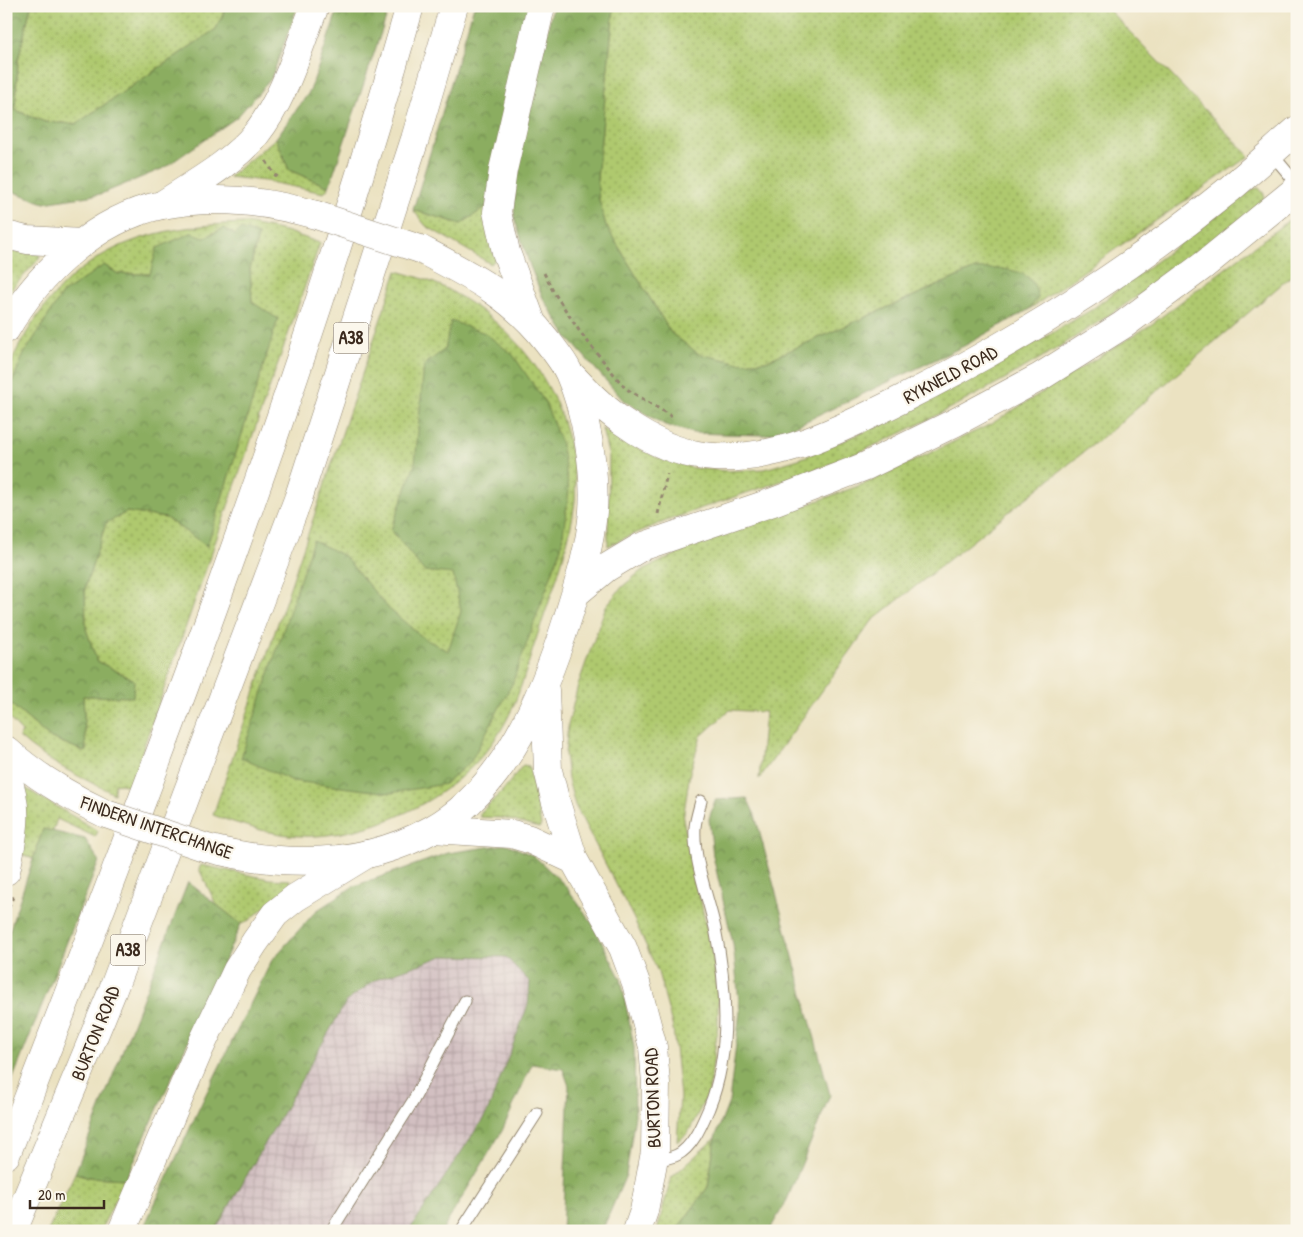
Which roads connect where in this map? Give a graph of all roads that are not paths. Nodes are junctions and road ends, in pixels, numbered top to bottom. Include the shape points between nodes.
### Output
1 (314, 6) edge
2 (410, 6) edge
3 (454, 6) edge
4 (542, 6) edge
5 (1297, 130) edge
6 (1271, 153) junction
7 (1297, 184) edge
8 (1297, 189) edge
9 (162, 205) junction
10 (6, 235) edge
11 (82, 243) junction
12 (531, 320) junction
13 (6, 330) edge
14 (569, 372) junction
15 (576, 593) junction
16 (545, 686) junction
17 (6, 750) edge
18 (6, 772) edge
19 (701, 801) dead end
20 (433, 829) junction
21 (367, 854) junction
22 (574, 860) junction
23 (6, 871) edge
24 (464, 1001) dead end
25 (537, 1112) dead end
26 (6, 1155) edge
27 (653, 1161) junction
28 (13, 1231) edge
29 (122, 1231) edge
30 (331, 1231) edge
31 (461, 1231) edge
32 (637, 1231) edge

1 - 9 main road via 281,90 256,135 239,152
2 - 26 main road, A38 via 377,121 198,651
3 - 28 main road, BURTON ROAD / A38 via 394,205 298,500 112,992
4 - 12 main road via 503,170 497,212 506,252
5 - 6 main road, RYKNELD ROAD
6 - 7 lane
6 - 14 main road, RYKNELD ROAD via 1226,192 1106,281 1021,336 945,378 831,432 781,451 714,457 675,448 611,414
8 - 15 main road via 1130,320 1040,377 866,466 624,556
9 - 11 main road, FINDERN INTERCHANGE via 124,218
9 - 12 main road, FINDERN INTERCHANGE, bridge via 243,201 267,203 316,215 420,249 493,289
10 - 11 main road via 27,240
11 - 13 main road, FINDERN INTERCHANGE via 38,285
12 - 14 main road, FINDERN INTERCHANGE
14 - 15 main road, FINDERN INTERCHANGE via 586,431 593,485 590,539
15 - 16 main road, FINDERN INTERCHANGE
16 - 20 main road, FINDERN INTERCHANGE via 521,732 490,778 451,817
16 - 22 main road, BURTON ROAD via 548,770
17 - 21 main road, FINDERN INTERCHANGE, bridge via 75,799 106,814 207,848 288,861 317,861
18 - 23 main road via 12,787 16,821
19 - 27 lane via 695,827 722,977 724,1048 716,1090 692,1141 678,1154
20 - 21 main road, FINDERN INTERCHANGE
20 - 22 main road via 512,834
21 - 29 main road via 295,898 275,914 255,942 237,970 203,1041
22 - 27 main road, BURTON ROAD via 623,948 646,1016 656,1083 657,1123
24 - 30 lane via 413,1101
25 - 31 lane
27 - 32 main road, BURTON ROAD

